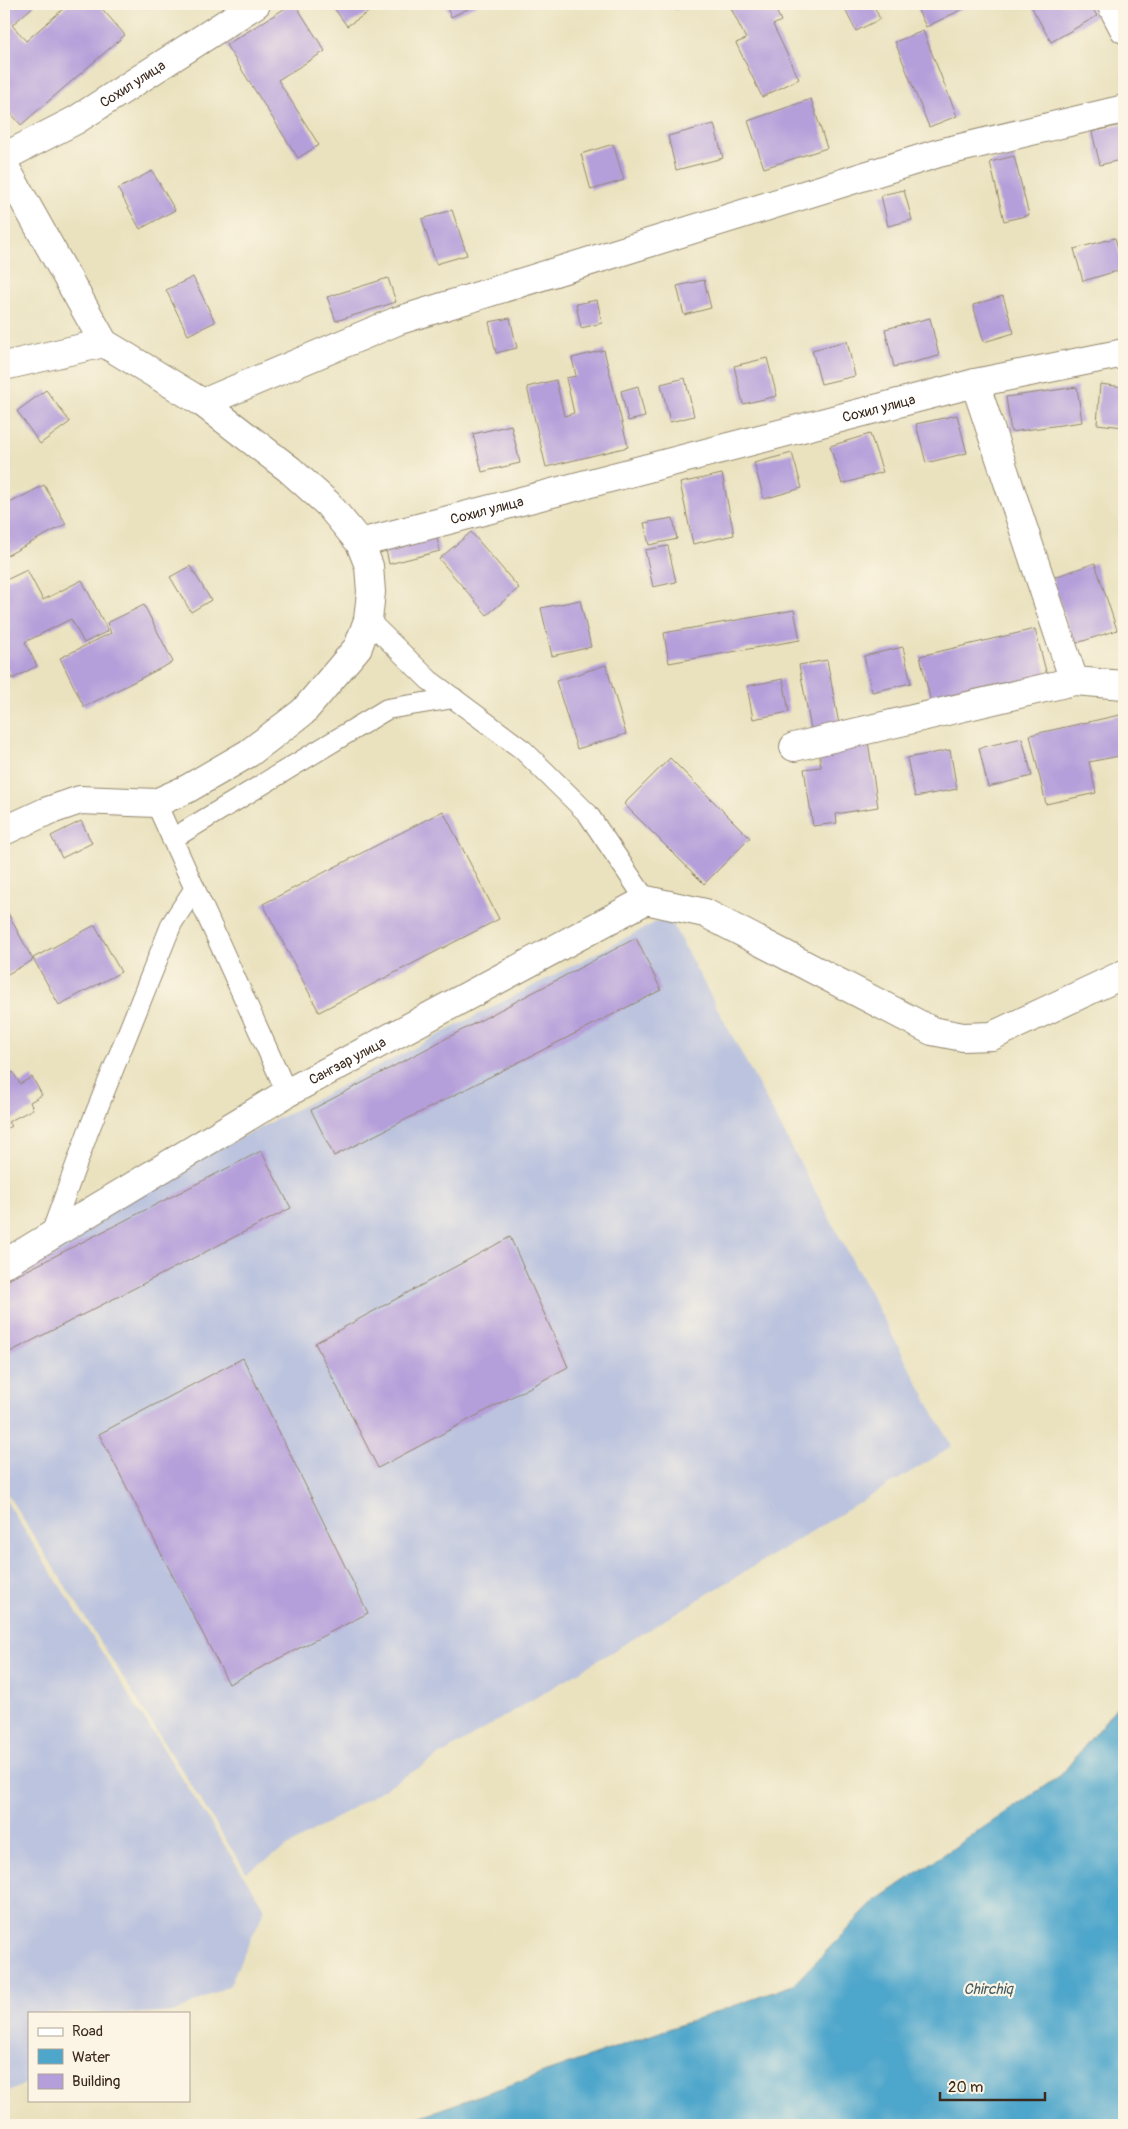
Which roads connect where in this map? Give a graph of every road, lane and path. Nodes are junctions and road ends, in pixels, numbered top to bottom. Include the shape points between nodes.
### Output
1 (256, 4) edge
2 (1111, 4) edge
3 (1124, 28) edge
4 (1124, 109) edge
5 (4, 157) edge
6 (4, 165) edge
7 (104, 344) junction
8 (1124, 354) edge
9 (4, 366) edge
10 (975, 384) junction
11 (204, 403) junction
12 (360, 543) junction
13 (368, 620) junction
14 (1074, 682) junction
15 (1124, 685) edge
16 (454, 698) junction
17 (794, 747) dead end
18 (156, 803) junction
19 (4, 831) edge
20 (172, 839) junction
21 (194, 888) junction
22 (646, 900) junction
23 (1124, 974) edge
24 (287, 1093) junction
25 (50, 1237) junction
26 (4, 1264) edge

1 - 5 street, Сохил улица via 76,120
2 - 3 street
4 - 11 street via 939,153 397,321
6 - 7 street
7 - 9 street
7 - 11 street
8 - 10 street, Сохил улица
10 - 12 street, Сохил улица
10 - 14 street
11 - 12 street via 289,469 328,504
12 - 13 street via 369,566
13 - 16 lane via 429,680
13 - 18 street via 358,647 303,712 249,753
14 - 15 street
14 - 17 street
16 - 20 lane via 387,709
16 - 22 lane via 523,750 588,814
18 - 19 street via 80,800
18 - 20 lane
20 - 21 lane
21 - 24 lane
21 - 25 lane via 172,923 88,1132
22 - 23 street via 706,913 932,1031 963,1037 992,1036
22 - 24 street, Сангзар улица
24 - 25 street, Сангзар улица
25 - 26 street, Сангзар улица

